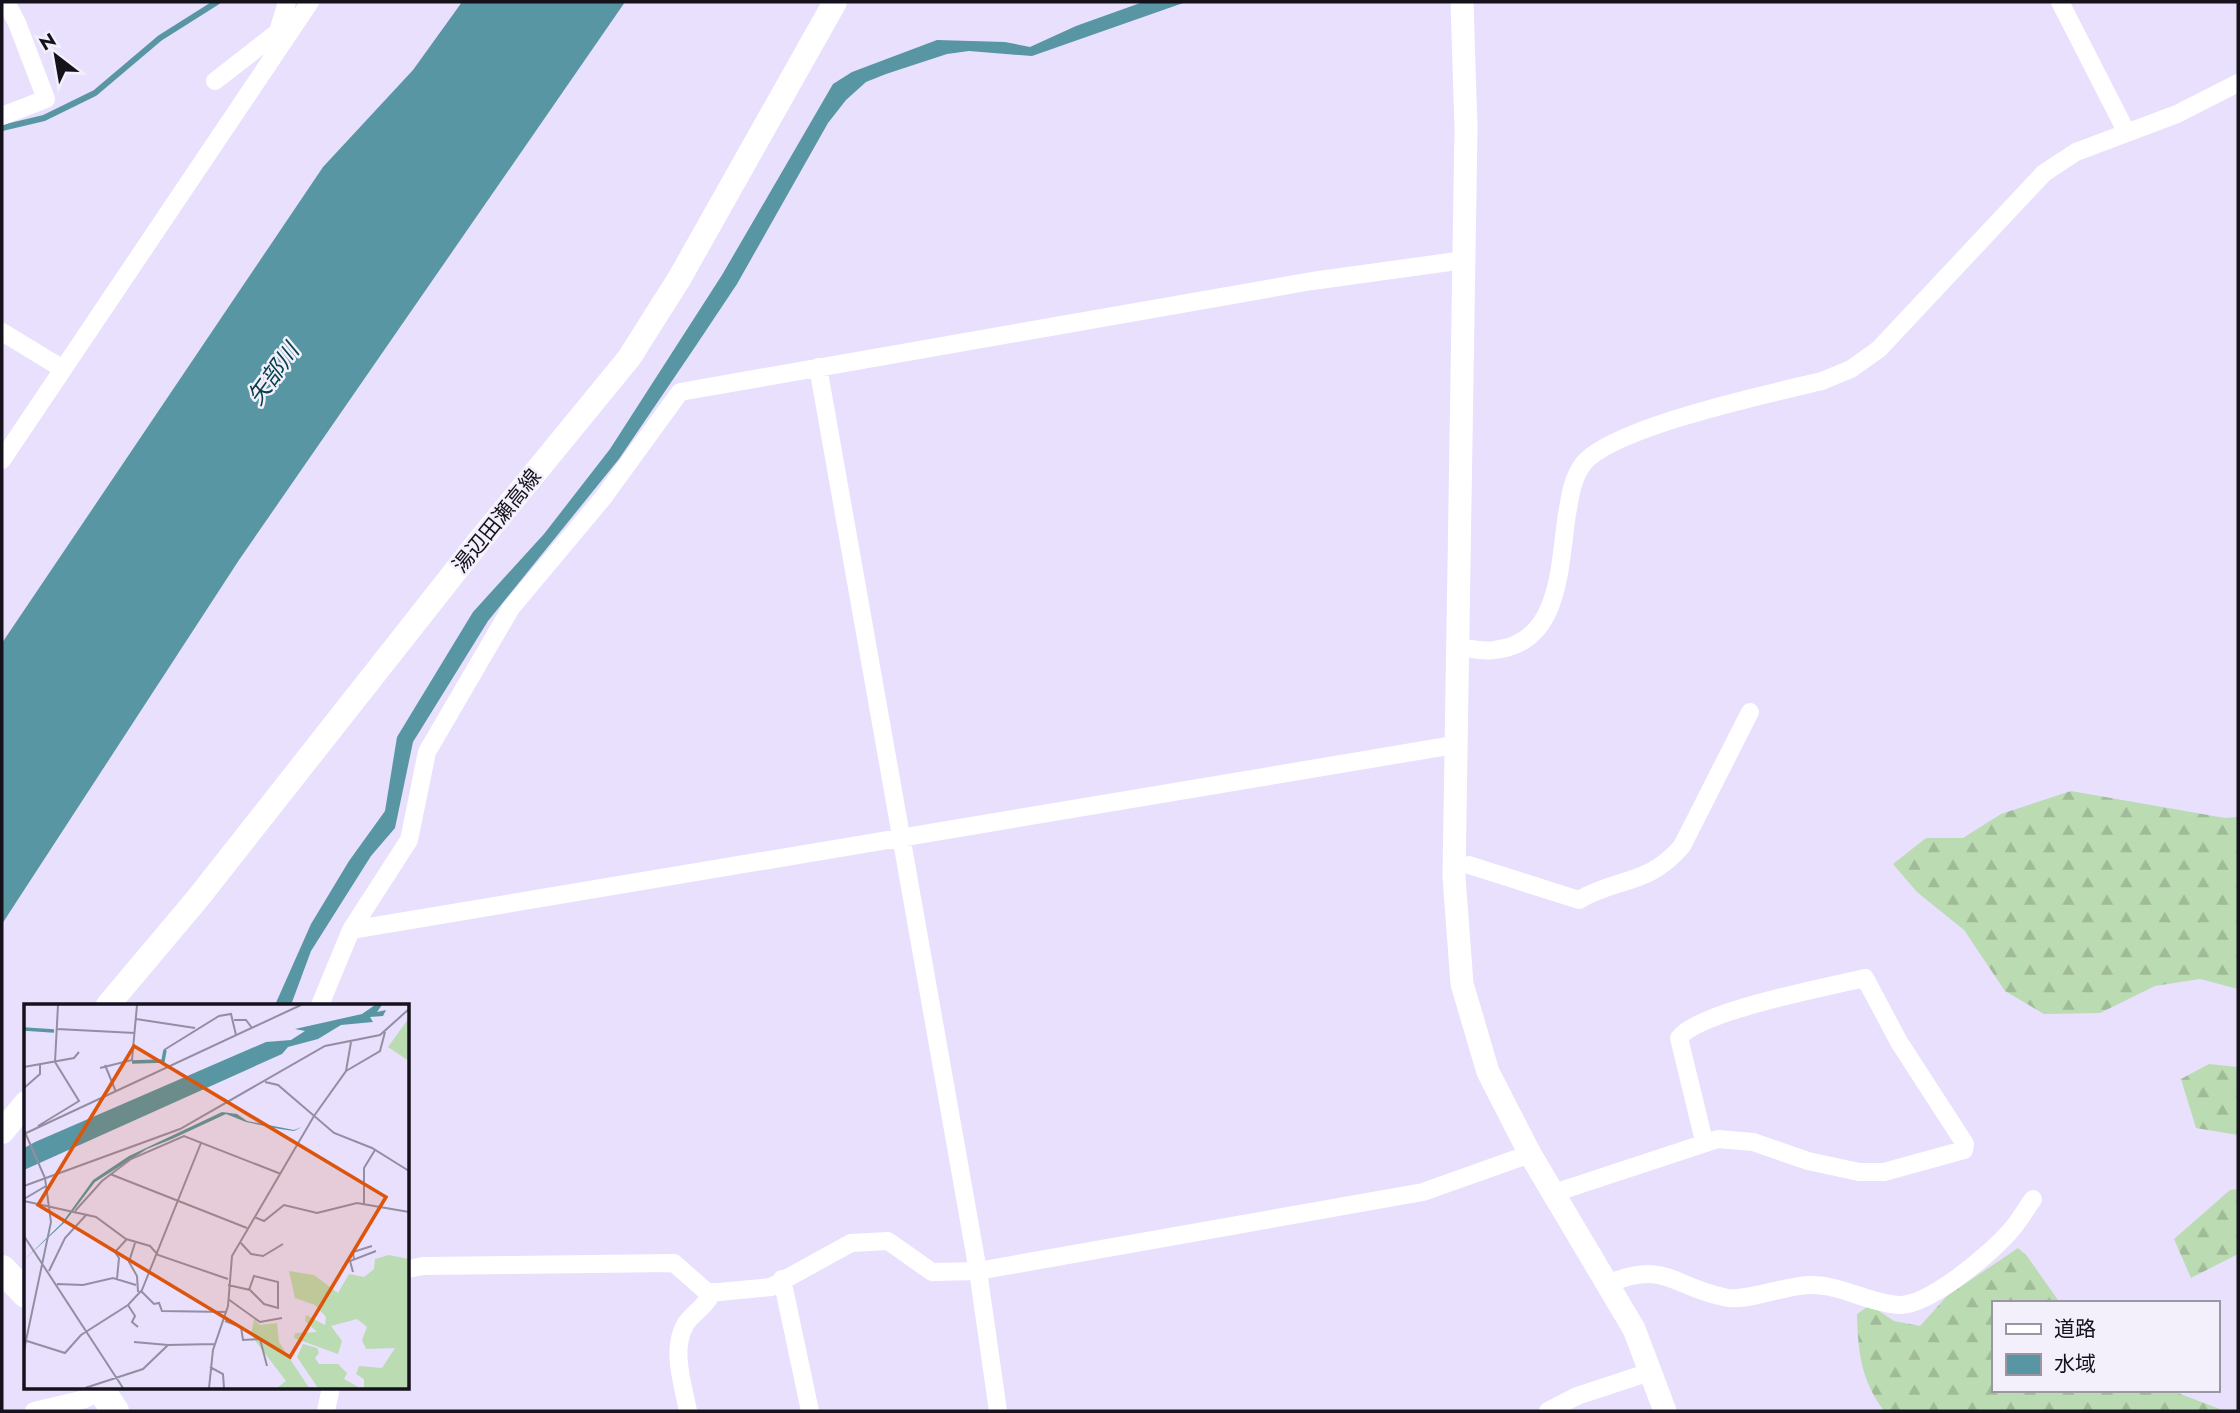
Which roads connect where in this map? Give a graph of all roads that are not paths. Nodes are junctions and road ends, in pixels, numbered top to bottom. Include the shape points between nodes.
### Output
1 (6, 2) edge
2 (287, 2) edge
3 (835, 2) edge
4 (1462, 2) edge
5 (2060, 2) edge
6 (305, 9) edge
7 (278, 30) junction
8 (276, 52) junction
9 (215, 81) dead end
10 (2238, 83) edge
11 (2, 116) edge
12 (2127, 133) junction
13 (1464, 260) junction
14 (2, 332) edge
15 (818, 367) junction
16 (63, 369) junction
17 (2, 460) edge
18 (1457, 647) junction
19 (1750, 712) dead end
20 (1454, 745) junction
21 (903, 839) junction
22 (1469, 865) dead end
23 (351, 930) junction
24 (109, 1004) edge
25 (320, 1004) edge
26 (24, 1105) edge
27 (2, 1132) edge
28 (1704, 1141) junction
29 (1530, 1154) junction
30 (1554, 1194) junction
31 (2033, 1199) dead end
32 (2, 1269) edge
33 (410, 1269) edge
34 (978, 1271) junction
35 (782, 1279) junction
36 (1607, 1284) junction
37 (24, 1292) edge
38 (713, 1292) junction
39 (1650, 1373) junction
40 (331, 1388) edge
41 (105, 1394) edge
42 (34, 1411) edge
43 (326, 1411) edge
44 (688, 1411) edge
45 (810, 1411) edge
46 (998, 1411) edge
47 (1548, 1411) edge
48 (1665, 1411) edge

1 - 11 street via 46,99
2 - 7 street
3 - 24 main road, 湯辺田瀬高線 via 679,279 629,358
4 - 13 street
5 - 12 street
6 - 7 street
6 - 8 street
7 - 8 street
7 - 9 street
8 - 16 street
10 - 12 street
12 - 18 street via 2077,152 2044,173 1879,349 1851,369 1637,432 1600,449 1583,464 1572,487 1553,601 1538,631 1518,646 1493,651
13 - 15 street
13 - 18 street
14 - 16 street
15 - 21 street
15 - 23 street via 680,392 603,498 511,608 427,752 409,840
16 - 17 street
18 - 20 street
19 - 22 street via 1682,846 1667,863 1579,900
20 - 21 street
20 - 29 street via 1454,877 1462,984 1488,1072
21 - 23 street
21 - 34 street
23 - 25 street
26 - 27 main road
28 - 28 street via 1753,1142 1859,1172 1884,1172 1926,1162 1964,1150 1965,1144 1899,1042 1865,978 1736,1010 1686,1028 1679,1038
28 - 30 street
29 - 30 street
29 - 34 street via 1423,1192
30 - 36 street
31 - 36 street via 2013,1228 1982,1258 1927,1296 1902,1305 1871,1300 1832,1285 1790,1285 1732,1299 1658,1272 1633,1273
32 - 37 main road
33 - 38 street via 674,1263 708,1293
34 - 35 street via 932,1272 888,1241 851,1243
34 - 46 street
35 - 38 street via 771,1287
35 - 45 street
36 - 39 street via 1634,1329
38 - 44 street via 706,1307 686,1324 678,1346
39 - 47 street via 1577,1396
39 - 48 street
40 - 43 street
41 - 42 street

